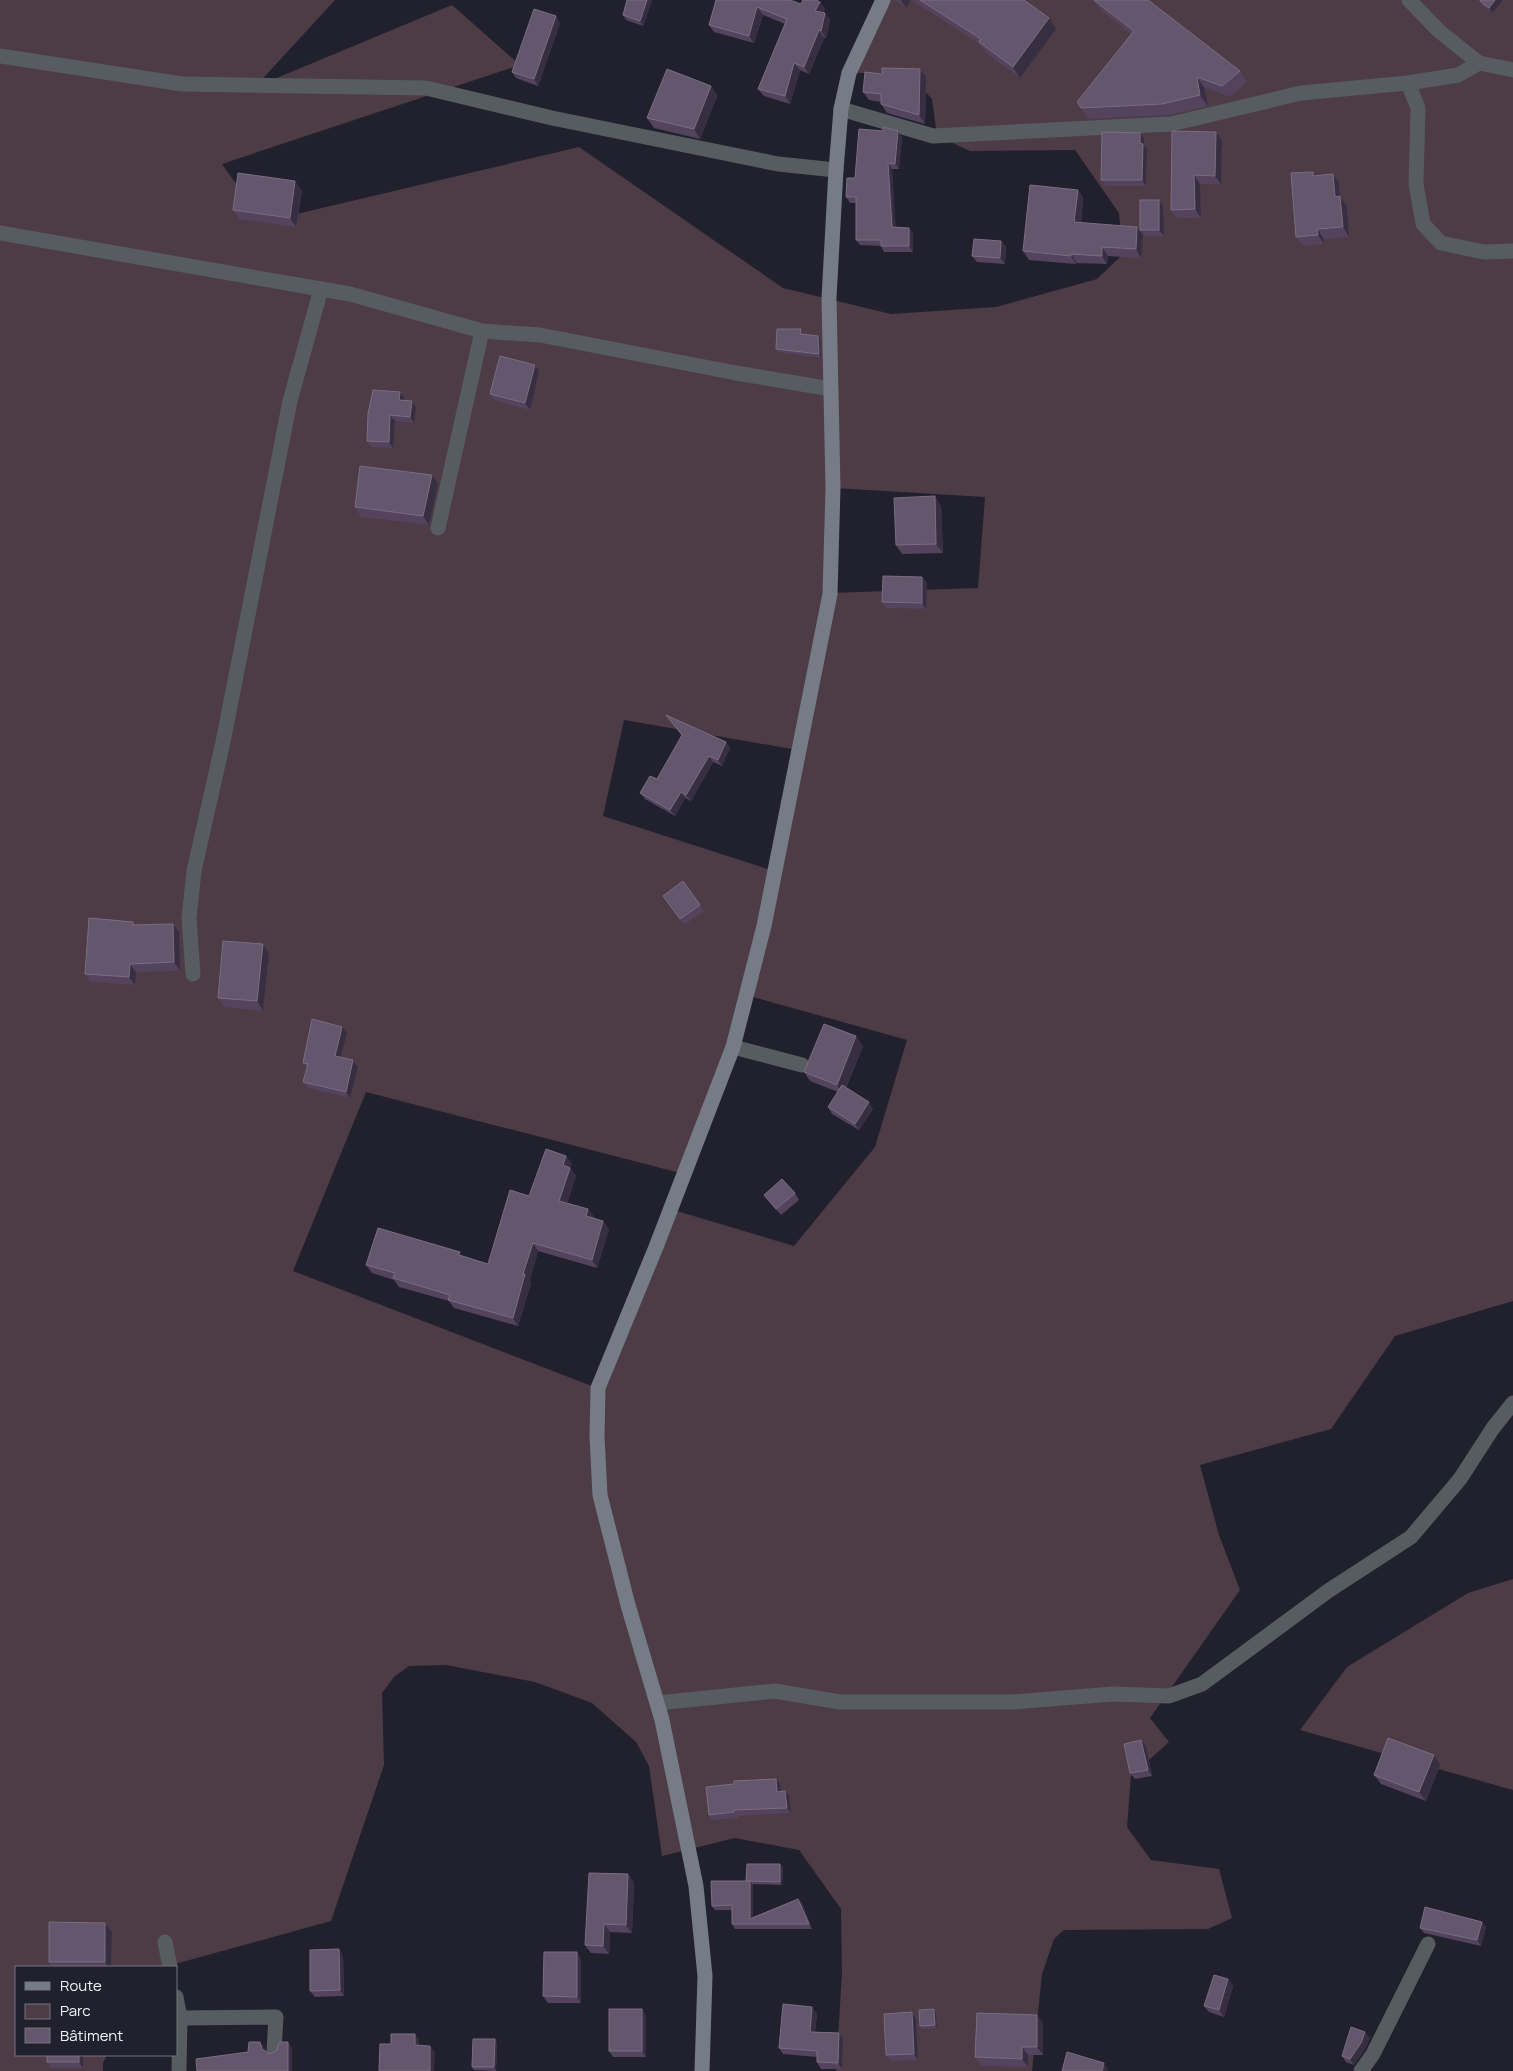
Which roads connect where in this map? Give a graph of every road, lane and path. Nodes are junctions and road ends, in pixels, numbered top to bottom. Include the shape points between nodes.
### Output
1 (883, 0) edge
2 (1409, 0) edge
3 (0, 56) edge
4 (1479, 64) junction
5 (1513, 70) edge
6 (1408, 83) junction
7 (841, 109) junction
8 (836, 170) junction
9 (0, 234) edge
10 (1513, 251) edge
11 (321, 289) junction
12 (482, 331) junction
13 (831, 389) junction
14 (438, 528) dead end
15 (193, 974) dead end
16 (733, 1047) junction
17 (802, 1064) dead end
18 (1513, 1403) edge
19 (657, 1703) junction
20 (165, 1942) dead end
21 (1428, 1944) dead end
22 (170, 1966) edge
23 (178, 2008) edge
24 (180, 2018) junction
25 (274, 2051) edge
26 (179, 2071) edge
27 (702, 2071) edge
28 (1361, 2071) edge

1 - 7 street via 849,73
2 - 4 street via 1439,31
3 - 8 street via 182,84 426,88 552,118 768,162
4 - 5 street
4 - 6 street via 1458,75
6 - 7 street via 1301,93 1171,124 933,136
6 - 10 street via 1418,108 1416,184 1423,224 1441,243 1484,252
7 - 8 street
8 - 13 street via 829,298
9 - 11 street
11 - 12 street
11 - 15 street via 290,402 225,732 194,870 189,918
12 - 13 street via 540,335
12 - 14 street
13 - 16 street via 834,488 830,594 764,926
16 - 17 street
16 - 19 street via 598,1388 600,1495
18 - 19 street via 1460,1479 1411,1537 1328,1591 1202,1684 1169,1696 1113,1694 1014,1702 840,1702 775,1691
19 - 27 street via 696,1886 705,1976
20 - 22 street
21 - 28 street via 1373,2054
23 - 24 street
24 - 25 street via 276,2016
24 - 26 street

